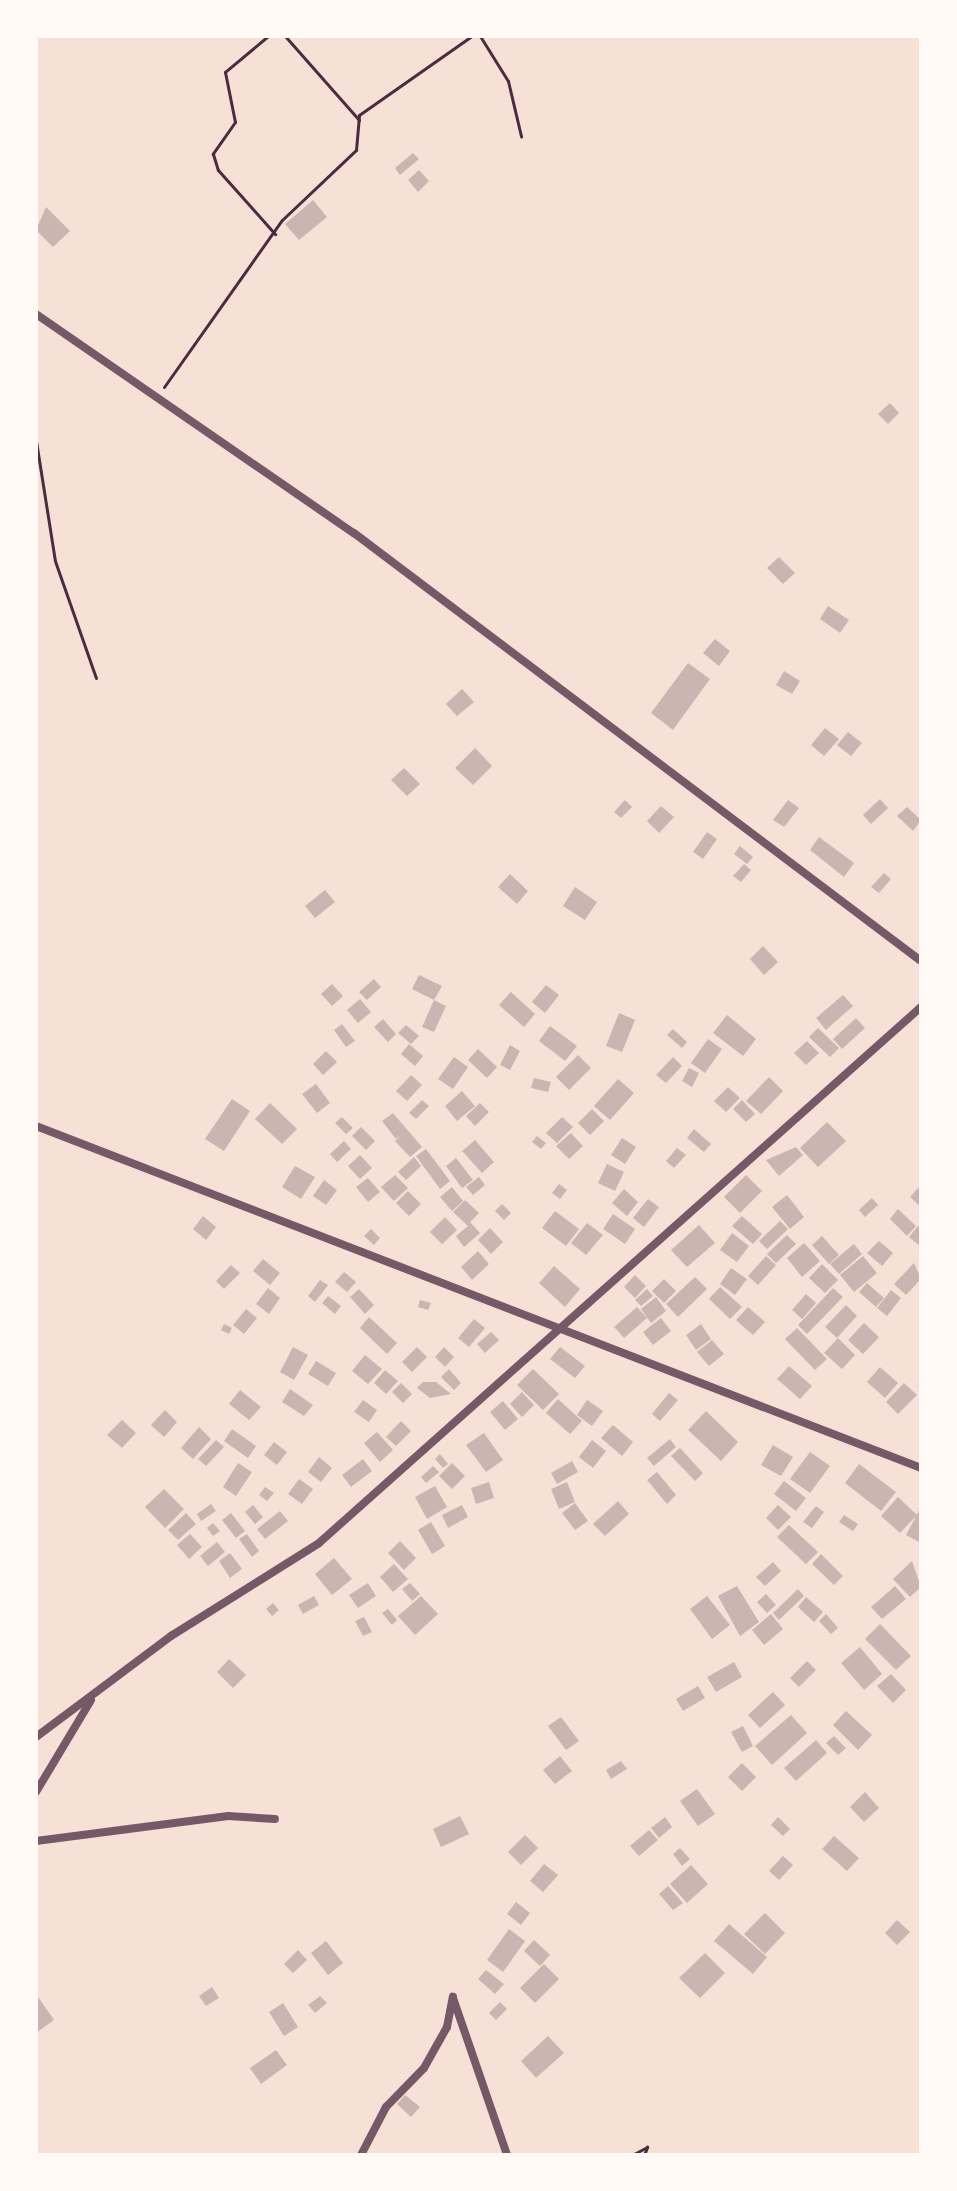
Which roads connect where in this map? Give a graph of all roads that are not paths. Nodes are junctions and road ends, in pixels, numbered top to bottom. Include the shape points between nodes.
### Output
1 (36, 314) edge
2 (921, 961) edge
3 (921, 1007) edge
4 (36, 1126) edge
5 (564, 1332) junction
6 (921, 1468) edge
7 (93, 1696) junction
8 (36, 1737) edge
9 (36, 1792) edge
10 (275, 1819) dead end
11 (36, 1841) edge
12 (361, 2155) edge
13 (507, 2155) edge

1 - 2 street via 354,533
3 - 5 street
4 - 5 street
5 - 6 street
5 - 7 street via 319,1543 171,1636
7 - 8 street
7 - 9 street
10 - 11 street via 228,1816
12 - 13 street via 386,2107 424,2068 447,2027 453,1997

